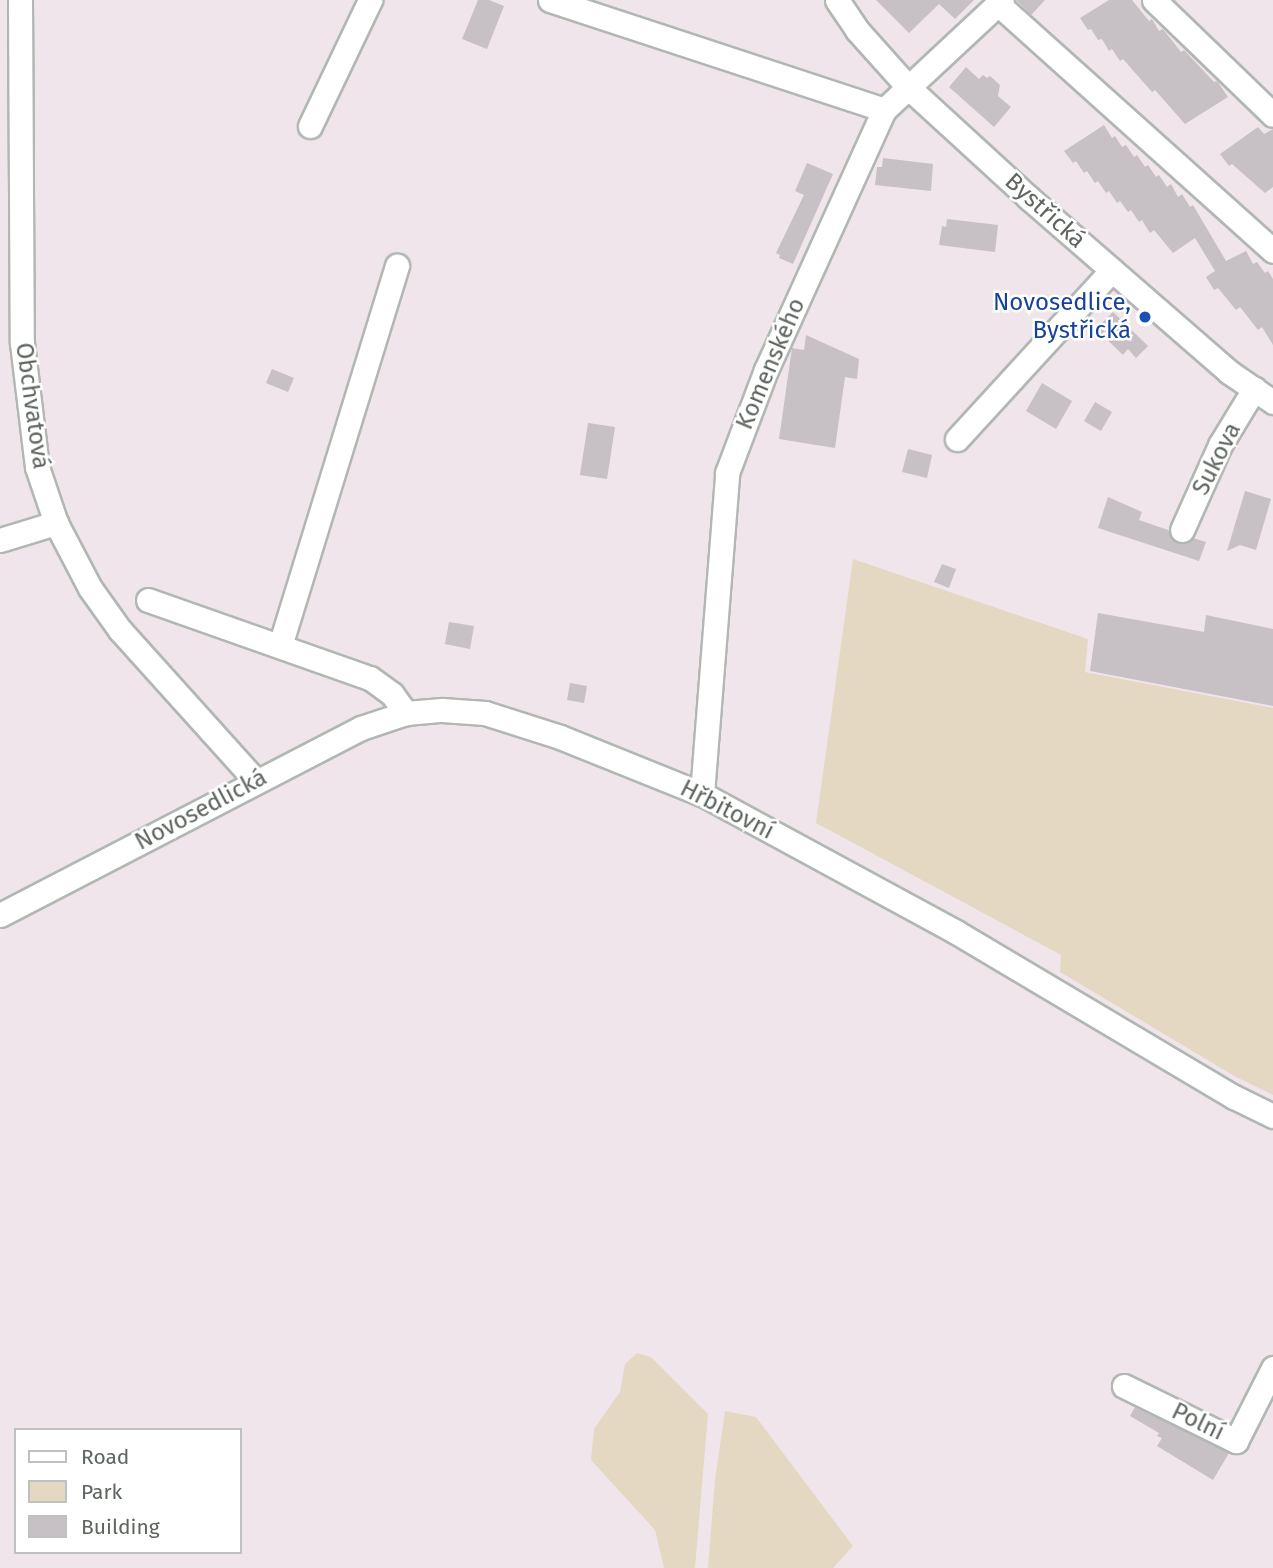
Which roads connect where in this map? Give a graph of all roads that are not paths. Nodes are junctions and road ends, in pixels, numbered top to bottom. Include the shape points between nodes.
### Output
1 (20, 0) edge
2 (370, 0) edge
3 (550, 0) edge
4 (837, 0) edge
5 (1154, 0) edge
6 (1000, 2) edge
7 (909, 88) junction
8 (884, 110) junction
9 (1273, 115) edge
10 (310, 127) dead end
11 (1273, 251) edge
12 (397, 266) dead end
13 (1111, 270) junction
14 (1264, 396) edge
15 (957, 439) dead end
16 (56, 523) junction
17 (1182, 530) dead end
18 (0, 540) edge
19 (148, 600) dead end
20 (281, 646) junction
21 (407, 713) junction
22 (256, 781) junction
23 (702, 794) junction
24 (0, 915) edge
25 (1273, 1116) edge
26 (1273, 1367) edge
27 (1124, 1386) dead end

1 - 16 street, Obchvatová via 22,342 37,467
2 - 10 street
3 - 8 street
4 - 7 street, Bystřická via 857,30
5 - 9 street
6 - 7 street, Komenského
6 - 11 street
7 - 8 street, Komenského
7 - 13 street, Bystřická
8 - 23 street, Komenského via 766,370 727,473
12 - 20 street
13 - 14 street, Bystřická via 1229,372
13 - 15 street
14 - 17 street, Sukova via 1220,445
16 - 18 street
16 - 22 street, Obchvatová via 90,588 120,630
19 - 20 street
20 - 21 street via 370,678
21 - 22 street, Novosedlická via 361,728
21 - 23 street, Hřbitovní via 442,710 516,720
22 - 24 street, Novosedlická
23 - 25 street, Hřbitovní via 956,932
26 - 27 street, Polní via 1236,1440

